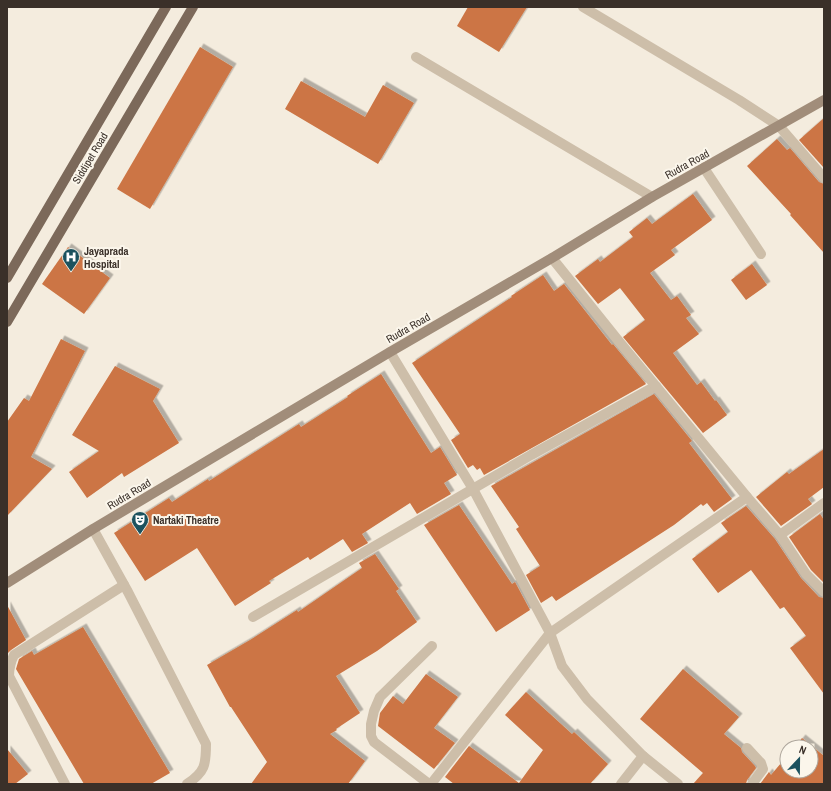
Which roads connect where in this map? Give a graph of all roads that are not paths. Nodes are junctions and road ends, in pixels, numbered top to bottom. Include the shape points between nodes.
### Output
1 (166, 7) edge
2 (193, 7) edge
3 (583, 7) edge
4 (416, 57) dead end
5 (824, 100) edge
6 (779, 126) junction
7 (704, 168) junction
8 (824, 178) edge
9 (652, 198) junction
10 (761, 254) dead end
11 (552, 258) junction
12 (7, 278) edge
13 (7, 322) edge
14 (390, 352) junction
15 (656, 386) junction
16 (473, 489) junction
17 (747, 497) junction
18 (824, 503) edge
19 (94, 529) junction
20 (780, 535) junction
21 (7, 583) edge
22 (124, 586) junction
23 (824, 592) edge
24 (253, 618) dead end
25 (550, 633) junction
26 (432, 646) dead end
27 (747, 748) dead end
28 (643, 756) junction
29 (65, 784) edge
30 (187, 784) edge
31 (430, 784) edge
32 (621, 784) edge
33 (678, 784) edge
34 (752, 784) edge

1 - 12 main road, Siddipet Road
2 - 13 main road, Siddipet Road
3 - 6 street
4 - 9 street
5 - 6 main road, Rudra Road
6 - 7 main road, Rudra Road
6 - 8 street
7 - 9 main road, Rudra Road
7 - 10 street
9 - 11 main road, Rudra Road
11 - 14 main road, Rudra Road
11 - 15 street
14 - 16 street
14 - 19 main road, Rudra Road
15 - 16 street
15 - 17 street
16 - 24 street
16 - 25 street
17 - 20 street
17 - 25 street
18 - 20 street
19 - 21 main road, Rudra Road
19 - 22 street
20 - 23 street via 806,574
22 - 29 street via 14,655 9,668 9,676
22 - 30 street via 206,744 203,770
25 - 28 street via 562,666 587,698
25 - 31 street
26 - 31 street via 380,697 371,724 374,742
27 - 34 street via 761,763 763,769
28 - 32 street
28 - 33 street

